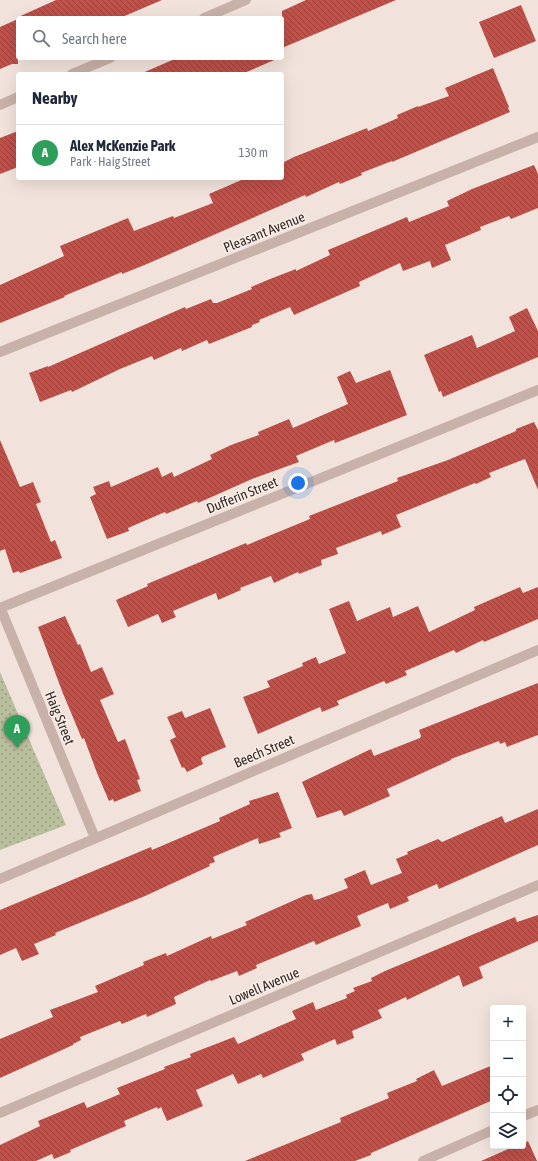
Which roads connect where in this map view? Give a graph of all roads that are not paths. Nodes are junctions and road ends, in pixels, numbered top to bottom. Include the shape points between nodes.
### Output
1 (246, 0) edge
2 (209, 16) edge
3 (105, 60) edge
4 (77, 72) edge
5 (16, 98) edge
6 (0, 105) edge
7 (538, 137) edge
8 (0, 352) edge
9 (538, 390) edge
10 (0, 608) edge
11 (538, 650) edge
12 (95, 838) junction
13 (0, 879) edge
14 (538, 885) edge
15 (538, 1110) edge
16 (0, 1114) edge
17 (526, 1115) edge
18 (490, 1131) edge
19 (423, 1161) edge

1 - 2 street
3 - 4 street
5 - 6 street
7 - 8 street, Pleasant Avenue
9 - 10 street, Dufferin Street
10 - 12 street, Haig Street
11 - 12 street, Beech Street
12 - 13 street, Beech Street
14 - 16 street, Lowell Avenue
15 - 17 street
18 - 19 street

